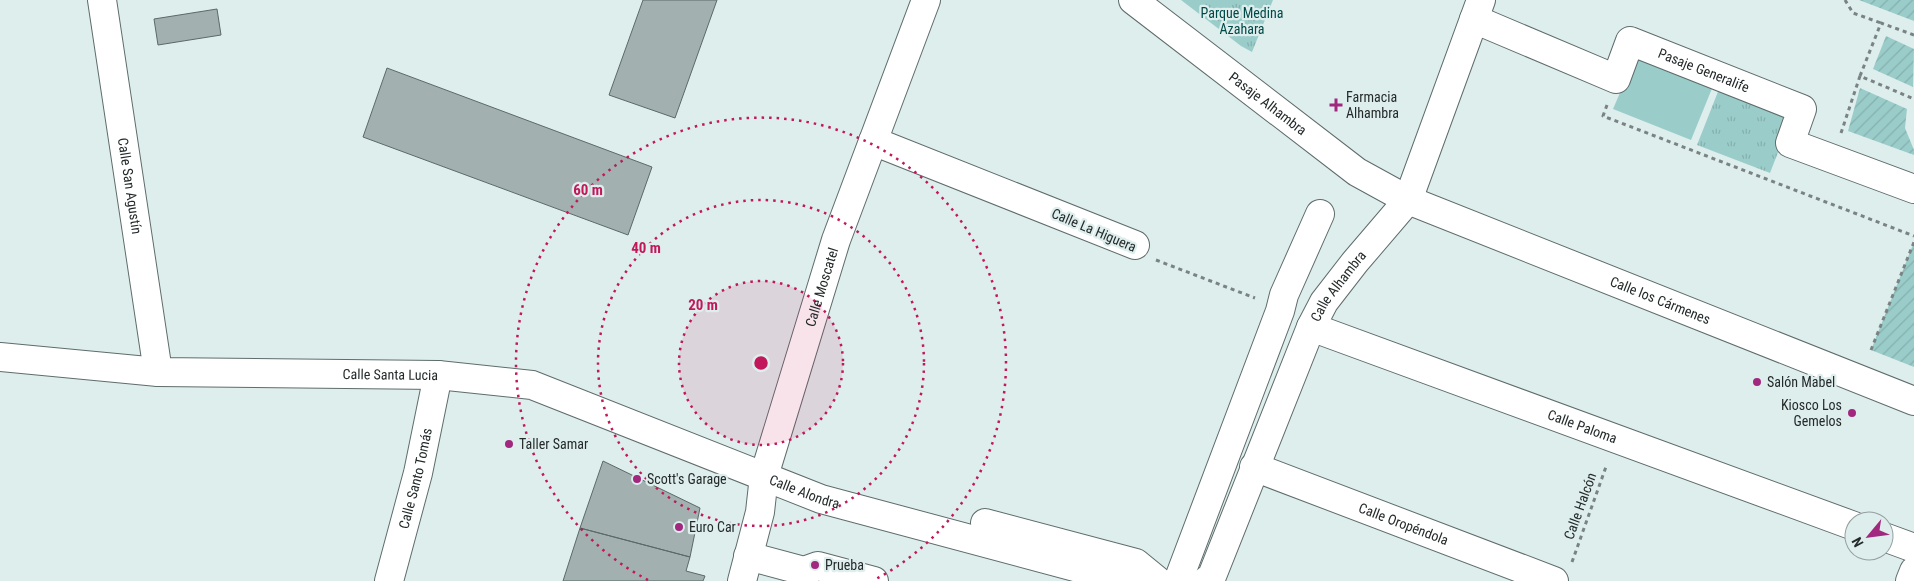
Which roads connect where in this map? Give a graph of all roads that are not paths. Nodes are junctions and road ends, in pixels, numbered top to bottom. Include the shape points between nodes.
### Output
1 (102, 0) edge
2 (926, 0) edge
3 (1133, 0) edge
4 (1477, 10) edge
5 (873, 141) junction
6 (1914, 189) edge
7 (1408, 200) junction
8 (1320, 214) dead end
9 (1135, 245) road end
10 (1311, 327) junction
11 (0, 357) edge
12 (158, 372) junction
13 (438, 375) junction
14 (1914, 401) edge
15 (1254, 467) junction
16 (764, 476) junction
17 (1844, 522) edge
18 (1894, 541) edge
19 (1914, 548) edge
20 (745, 568) edge
21 (1914, 571) edge
22 (1563, 572) edge
23 (803, 576) edge
24 (868, 580) edge
25 (389, 581) edge
26 (1127, 581) edge
27 (1158, 581) edge
28 (1178, 581) edge
29 (1206, 581) edge
30 (1910, 581) edge

1 - 12 street, Calle San Agustín
2 - 5 street, Calle Moscatel
3 - 7 street, Pasaje Alhambra via 1356,172
4 - 6 street, Pasaje Generalife via 1616,78 1630,41 1802,109 1790,143
4 - 7 street, Calle Alhambra
5 - 9 street, Calle La Higuera
5 - 16 street, Calle Moscatel via 836,240
7 - 10 street, Calle Alhambra via 1324,302
7 - 14 street, Calle los Cármenes
8 - 28 street via 1284,295
10 - 15 street, Calle Alhambra
10 - 17 street, Calle Paloma
11 - 12 street, Calle Santa Lucia
12 - 13 street, Calle Santa Lucia
13 - 16 street, Calle Santa Lucia via 532,385
13 - 25 street, Calle Santo Tomás via 418,473
15 - 22 street, Calle Oropéndola
15 - 29 street, Calle Alhambra via 1212,576
16 - 20 street, Calle Moscatel via 760,512
16 - 26 street, Calle Alondra via 821,499
16 - 27 street, Calle Alondra via 825,482 1136,563
18 - 19 street
20 - 23 street
21 - 30 street
23 - 24 street via 818,566

